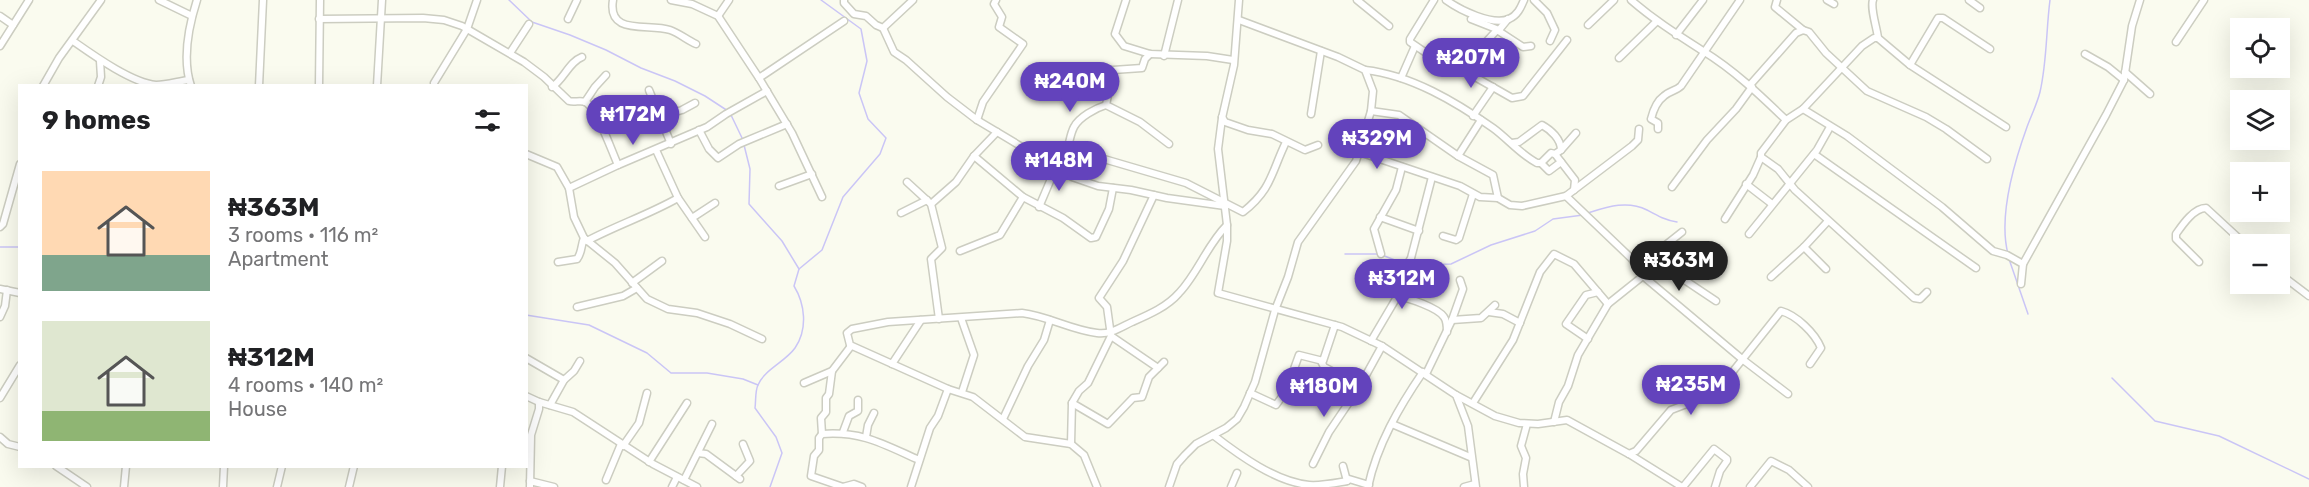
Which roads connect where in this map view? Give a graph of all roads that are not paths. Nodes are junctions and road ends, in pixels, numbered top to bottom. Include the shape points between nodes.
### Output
1 (29, 0) edge
2 (101, 0) edge
3 (159, 0) edge
4 (197, 0) edge
5 (263, 0) edge
6 (320, 0) edge
7 (382, 0) edge
8 (477, 0) edge
9 (577, 0) edge
10 (613, 0) edge
11 (671, 0) edge
12 (729, 0) edge
13 (844, 0) edge
14 (913, 0) edge
15 (996, 0) edge
16 (1126, 0) edge
17 (1178, 0) edge
18 (1239, 0) edge
19 (1357, 0) edge
20 (1434, 0) edge
21 (1446, 0) edge
22 (1524, 0) edge
23 (1534, 0) edge
24 (1614, 0) edge
25 (1631, 0) edge
26 (1702, 0) edge
27 (1740, 0) edge
28 (1776, 0) edge
29 (1827, 0) edge
30 (1873, 0) edge
31 (1969, 0) edge
32 (2140, 0) edge
33 (2204, 0) edge
34 (1834, 4) dead end
35 (1980, 8) dead end
36 (1466, 12) junction
37 (0, 16) edge
38 (192, 16) junction
39 (718, 16) junction
40 (381, 18) junction
41 (319, 19) junction
42 (568, 19) dead end
43 (1508, 19) junction
44 (1239, 20) junction
45 (844, 21) dead end
46 (1657, 21) junction
47 (529, 24) dead end
48 (13, 25) junction
49 (1588, 25) dead end
50 (1389, 26) dead end
51 (467, 28) junction
52 (883, 28) junction
53 (1497, 30) junction
54 (1803, 30) junction
55 (1676, 35) junction
56 (1878, 38) junction
57 (1567, 40) dead end
58 (73, 41) junction
59 (1550, 41) dead end
60 (2176, 42) dead end
61 (696, 44) dead end
62 (0, 46) edge
63 (1415, 46) junction
64 (1531, 46) dead end
65 (1990, 49) dead end
66 (1321, 51) junction
67 (1704, 51) junction
68 (510, 53) junction
69 (1150, 54) junction
70 (2085, 54) dead end
71 (1164, 56) junction
72 (582, 57) dead end
73 (1619, 58) dead end
74 (1233, 60) junction
75 (100, 61) junction
76 (1910, 65) junction
77 (1841, 68) junction
78 (1461, 69) junction
79 (1365, 70) junction
80 (2125, 72) junction
81 (606, 75) dead end
82 (759, 78) junction
83 (1401, 78) junction
84 (2124, 80) junction
85 (190, 83) edge
86 (434, 83) dead end
87 (44, 84) edge
88 (99, 84) edge
89 (153, 84) edge
90 (173, 84) edge
91 (260, 84) edge
92 (319, 84) edge
93 (377, 84) edge
94 (1751, 86) junction
95 (552, 87) junction
96 (1493, 87) junction
97 (649, 90) dead end
98 (767, 91) junction
99 (2151, 94) dead end
100 (585, 102) junction
101 (695, 102) dead end
102 (1106, 105) junction
103 (1803, 109) junction
104 (1371, 111) junction
105 (1311, 114) dead end
106 (1222, 116) junction
107 (1473, 116) junction
108 (659, 117) junction
109 (977, 120) junction
110 (1481, 120) junction
111 (1786, 120) junction
112 (787, 124) junction
113 (1830, 127) junction
114 (2006, 127) dead end
115 (1639, 129) dead end
116 (1658, 129) dead end
117 (699, 130) junction
118 (997, 132) junction
119 (1576, 133) dead end
120 (1286, 142) junction
121 (1512, 143) junction
122 (670, 144) junction
123 (1169, 144) dead end
124 (1318, 145) dead end
125 (656, 150) junction
126 (1359, 152) junction
127 (1558, 152) junction
128 (1814, 154) junction
129 (528, 155) edge
130 (1065, 155) junction
131 (1083, 155) junction
132 (974, 156) junction
133 (1458, 156) junction
134 (1761, 157) junction
135 (1041, 159) junction
136 (1987, 159) dead end
137 (1561, 162) junction
138 (1541, 163) junction
139 (618, 165) junction
140 (1402, 167) junction
141 (1059, 169) junction
142 (18, 171) edge
143 (812, 174) junction
144 (1432, 177) junction
145 (907, 182) dead end
146 (1791, 182) junction
147 (1746, 184) junction
148 (779, 186) dead end
149 (1672, 187) dead end
150 (569, 188) junction
151 (1113, 188) junction
152 (1574, 190) junction
153 (1473, 194) junction
154 (1154, 195) junction
155 (1566, 196) junction
156 (822, 197) dead end
157 (1023, 197) junction
158 (678, 198) junction
159 (1498, 198) junction
160 (929, 202) junction
161 (715, 203) dead end
162 (1224, 204) junction
163 (1772, 204) junction
164 (1039, 207) junction
165 (901, 213) dead end
166 (1380, 217) junction
167 (692, 218) junction
168 (1725, 219) dead end
169 (1828, 221) junction
170 (1227, 225) junction
171 (0, 227) edge
172 (1419, 231) junction
173 (1682, 232) dead end
174 (1749, 234) dead end
175 (2234, 234) edge
176 (1443, 236) dead end
177 (705, 237) dead end
178 (586, 240) junction
179 (1804, 247) junction
180 (960, 251) dead end
181 (1381, 254) dead end
182 (1632, 259) junction
183 (1653, 259) junction
184 (662, 261) dead end
185 (558, 262) dead end
186 (2199, 262) dead end
187 (1646, 264) junction
188 (2023, 264) junction
189 (1976, 268) dead end
190 (1826, 269) dead end
191 (1642, 274) junction
192 (1771, 277) dead end
193 (1460, 280) dead end
194 (2290, 282) edge
195 (632, 283) junction
196 (2021, 284) dead end
197 (637, 288) junction
198 (3, 290) edge
199 (1393, 291) dead end
200 (1598, 292) junction
201 (1927, 292) dead end
202 (18, 293) edge
203 (2309, 296) edge
204 (1716, 301) dead end
205 (1608, 304) junction
206 (1495, 305) dead end
207 (578, 307) dead end
208 (1275, 310) junction
209 (1489, 312) junction
210 (1444, 316) junction
211 (0, 317) edge
212 (939, 318) junction
213 (961, 318) junction
214 (1452, 319) junction
215 (921, 320) junction
216 (1050, 320) junction
217 (1520, 323) junction
218 (1335, 325) junction
219 (1447, 332) junction
220 (1111, 334) junction
221 (762, 339) dead end
222 (1588, 339) junction
223 (1371, 341) junction
224 (851, 346) junction
225 (1382, 346) junction
226 (528, 359) edge
227 (1742, 359) junction
228 (580, 361) dead end
229 (1321, 361) junction
230 (1164, 362) dead end
231 (892, 364) junction
232 (1810, 364) dead end
233 (18, 368) edge
234 (1158, 368) junction
235 (832, 371) junction
236 (1425, 373) junction
237 (564, 380) junction
238 (804, 382) dead end
239 (1360, 386) junction
240 (948, 389) junction
241 (962, 392) junction
242 (647, 393) dead end
243 (1250, 393) junction
244 (1788, 394) dead end
245 (1456, 395) junction
246 (528, 397) edge
247 (0, 398) edge
248 (858, 400) dead end
249 (539, 402) junction
250 (687, 403) dead end
251 (1072, 403) junction
252 (1473, 403) junction
253 (550, 405) junction
254 (874, 413) dead end
255 (1003, 419) junction
256 (1554, 422) junction
257 (712, 424) dead end
258 (1392, 424) junction
259 (1527, 424) junction
260 (843, 432) junction
261 (822, 434) junction
262 (1214, 435) junction
263 (0, 437) edge
264 (866, 437) junction
265 (743, 444) dead end
266 (1071, 444) junction
267 (622, 445) junction
268 (18, 446) edge
269 (698, 453) junction
270 (1629, 454) junction
271 (1470, 457) junction
272 (919, 459) junction
273 (649, 462) junction
274 (1313, 464) dead end
275 (1344, 466) dead end
276 (58, 468) edge
277 (126, 468) edge
278 (224, 468) edge
279 (282, 468) edge
280 (354, 468) edge
281 (502, 468) edge
282 (1237, 473) dead end
283 (676, 477) junction
284 (606, 480) dead end
285 (684, 480) junction
286 (1347, 481) junction
287 (77, 484) edge
288 (530, 484) edge
289 (1475, 485) edge
290 (1368, 486) edge
291 (87, 487) edge
292 (124, 487) edge
293 (223, 487) edge
294 (277, 487) edge
295 (349, 487) edge
296 (500, 487) edge
297 (554, 487) edge
298 (672, 487) edge
299 (697, 487) edge
300 (843, 487) edge
301 (862, 487) edge
302 (911, 487) edge
303 (1097, 487) edge
304 (1169, 487) edge
305 (1231, 487) edge
306 (1464, 487) edge
307 (1524, 487) edge
308 (1683, 487) edge
309 (1715, 487) edge
310 (1750, 487) edge
311 (1808, 487) edge

1 - 48 street
2 - 58 street
3 - 38 street
4 - 38 street
5 - 91 street
6 - 41 street
7 - 40 street
8 - 51 street
9 - 42 street
10 - 61 street via 613,17 620,23 670,30
11 - 39 street
12 - 39 street
13 - 52 street via 854,14 866,16
14 - 52 street
15 - 109 street via 994,4 1002,17 999,27 1023,44 983,102
16 - 69 street via 1116,34 1124,46
17 - 71 street
18 - 44 street
19 - 50 street
20 - 63 street via 1410,39
21 - 36 street
22 - 43 street via 1519,12
23 - 59 street via 1547,13 1555,30
24 - 49 street
25 - 46 street
26 - 55 street
27 - 67 street
28 - 54 street via 1775,7
29 - 34 street
30 - 56 street
31 - 35 street
32 - 80 street
33 - 60 street
36 - 43 street via 1499,21
36 - 53 street via 1468,18
37 - 48 street
38 - 85 street via 188,48
39 - 82 street
40 - 41 street
40 - 51 street via 444,20
40 - 93 street
41 - 92 street
43 - 53 street
44 - 66 street
44 - 74 street
45 - 82 street
46 - 55 street
46 - 73 street
47 - 68 street
48 - 62 street
51 - 68 street
51 - 86 street
52 - 109 street via 894,52
53 - 64 street via 1523,47
53 - 78 street
54 - 77 street
54 - 94 street via 1796,33
55 - 67 street
56 - 76 street
56 - 77 street via 1862,46
57 - 96 street via 1522,96 1512,98
58 - 75 street
58 - 87 street
63 - 78 street
63 - 83 street
65 - 76 street via 1938,18
66 - 79 street
66 - 105 street
67 - 94 street
67 - 116 street via 1682,86 1662,97 1652,112
68 - 95 street
69 - 71 street
69 - 102 street via 1142,68 1113,70
70 - 84 street
71 - 74 street
72 - 95 street
74 - 106 street
75 - 88 street
75 - 89 street
76 - 114 street
77 - 103 street
77 - 136 street via 1867,91 1926,117
78 - 96 street
79 - 83 street
79 - 104 street via 1373,91
80 - 84 street
80 - 99 street
81 - 100 street
82 - 98 street
83 - 107 street
84 - 188 street
85 - 90 street
94 - 111 street
94 - 149 street
95 - 100 street via 569,101
96 - 107 street
97 - 108 street
98 - 112 street
98 - 117 street
100 - 139 street
101 - 108 street
102 - 123 street via 1140,122
102 - 130 street via 1078,122
103 - 111 street
103 - 113 street
104 - 126 street
104 - 133 street via 1399,115
106 - 120 street via 1225,122
106 - 162 street via 1218,149
107 - 110 street
108 - 122 street
109 - 118 street
110 - 121 street
110 - 133 street
111 - 134 street
112 - 117 street via 739,144 718,158 712,155
112 - 143 street
113 - 128 street
113 - 188 street via 1942,207 1993,251
115 - 152 street via 1638,140 1632,146
117 - 122 street
118 - 132 street
118 - 135 street
119 - 127 street
120 - 124 street via 1308,150
120 - 162 street via 1263,194 1243,212
121 - 127 street via 1542,124 1560,143
121 - 138 street via 1532,161
122 - 125 street
125 - 139 street
125 - 158 street
126 - 140 street
126 - 208 street via 1303,232
127 - 137 street
127 - 138 street
128 - 146 street
128 - 189 street
129 - 150 street via 557,167
130 - 131 street
130 - 135 street
131 - 141 street via 1072,166
131 - 162 street via 1186,183
132 - 157 street
132 - 160 street via 956,182
133 - 159 street via 1493,175
134 - 146 street
134 - 147 street
135 - 141 street
137 - 138 street via 1549,171
137 - 152 street via 1575,180
139 - 150 street
140 - 144 street
140 - 166 street via 1396,190
141 - 151 street via 1085,183
141 - 164 street
142 - 171 street
143 - 148 street
143 - 156 street
144 - 153 street
144 - 172 street
145 - 160 street
146 - 163 street
146 - 169 street
147 - 163 street
147 - 168 street
150 - 178 street via 574,217
151 - 154 street
151 - 164 street via 1109,209 1096,237 1091,238
152 - 155 street
153 - 159 street
153 - 176 street via 1459,238
154 - 162 street
154 - 220 street via 1123,261 1101,295
155 - 159 street via 1521,206
155 - 182 street
157 - 164 street
157 - 180 street via 1000,236
158 - 167 street
158 - 178 street
160 - 165 street
160 - 212 street via 942,248 932,262
161 - 167 street
162 - 170 street
163 - 174 street
166 - 172 street
166 - 181 street via 1374,228
167 - 177 street
169 - 179 street
169 - 201 street via 1914,298 1920,299
170 - 208 street via 1218,293
170 - 220 street via 1178,295
172 - 199 street via 1411,258
173 - 183 street
175 - 186 street via 2206,208 2196,211 2176,239
178 - 185 street via 577,259
178 - 195 street via 615,263
179 - 190 street
179 - 192 street
182 - 187 street
182 - 191 street
183 - 187 street
183 - 204 street
184 - 195 street
187 - 191 street
188 - 196 street
191 - 205 street
191 - 227 street
193 - 214 street via 1463,290
194 - 203 street
195 - 197 street
197 - 207 street via 623,296
197 - 221 street via 657,305 708,316
198 - 202 street
198 - 211 street via 5,306
200 - 205 street
200 - 217 street via 1574,264 1554,254 1540,272
200 - 222 street via 1586,295 1566,324
205 - 222 street
206 - 209 street
208 - 218 street
208 - 243 street
209 - 214 street via 1481,318
209 - 217 street
210 - 214 street
210 - 219 street
210 - 223 street via 1426,305 1397,297
212 - 213 street
212 - 215 street
213 - 216 street via 1022,313
213 - 241 street via 974,355
214 - 219 street
215 - 224 street via 852,329 847,333
215 - 231 street
216 - 220 street
216 - 255 street via 1044,340
217 - 252 street
218 - 223 street
218 - 229 street via 1325,359
219 - 236 street
220 - 234 street
220 - 251 street via 1088,383
222 - 256 street via 1578,355
223 - 225 street
224 - 231 street
224 - 235 street
225 - 236 street
225 - 239 street
226 - 237 street
227 - 232 street via 1781,311 1807,328 1819,343 1821,348
227 - 244 street
227 - 270 street via 1730,375 1697,400 1671,410
228 - 237 street
229 - 239 street via 1324,367
229 - 243 street via 1299,355 1286,391 1276,405
230 - 234 street
231 - 240 street
233 - 247 street
234 - 251 street via 1149,377 1142,397 1133,398 1108,424
235 - 238 street
235 - 261 street via 826,412 821,418
236 - 245 street
236 - 258 street via 1401,404
237 - 253 street
239 - 274 street
240 - 241 street
240 - 272 street
241 - 255 street
242 - 267 street via 639,423
243 - 262 street via 1237,419
245 - 252 street
245 - 271 street via 1468,426
246 - 249 street
248 - 260 street via 858,411 849,416
249 - 253 street
249 - 288 street via 531,435
250 - 273 street
251 - 266 street
252 - 259 street via 1496,416
253 - 267 street via 573,412
254 - 264 street
255 - 266 street via 1025,437
256 - 259 street
256 - 270 street via 1571,422
257 - 269 street
258 - 271 street
258 - 290 street via 1375,459
259 - 307 street via 1521,446 1526,458
260 - 261 street
260 - 264 street
261 - 300 street via 811,476
262 - 286 street via 1250,461 1289,481 1310,486
262 - 304 street via 1196,444 1177,464
263 - 268 street
264 - 272 street
265 - 269 street via 750,461 738,477 706,454
266 - 303 street via 1084,455
267 - 273 street
267 - 284 street
269 - 285 street
270 - 308 street
271 - 289 street
272 - 302 street
273 - 283 street
275 - 286 street
276 - 287 street
277 - 292 street
278 - 293 street
279 - 294 street
280 - 295 street
281 - 296 street
282 - 305 street
283 - 285 street
283 - 298 street
285 - 299 street
286 - 290 street
287 - 291 street
288 - 297 street
289 - 306 street
300 - 301 street
308 - 309 street via 1714,449 1727,459
310 - 311 street via 1771,461

